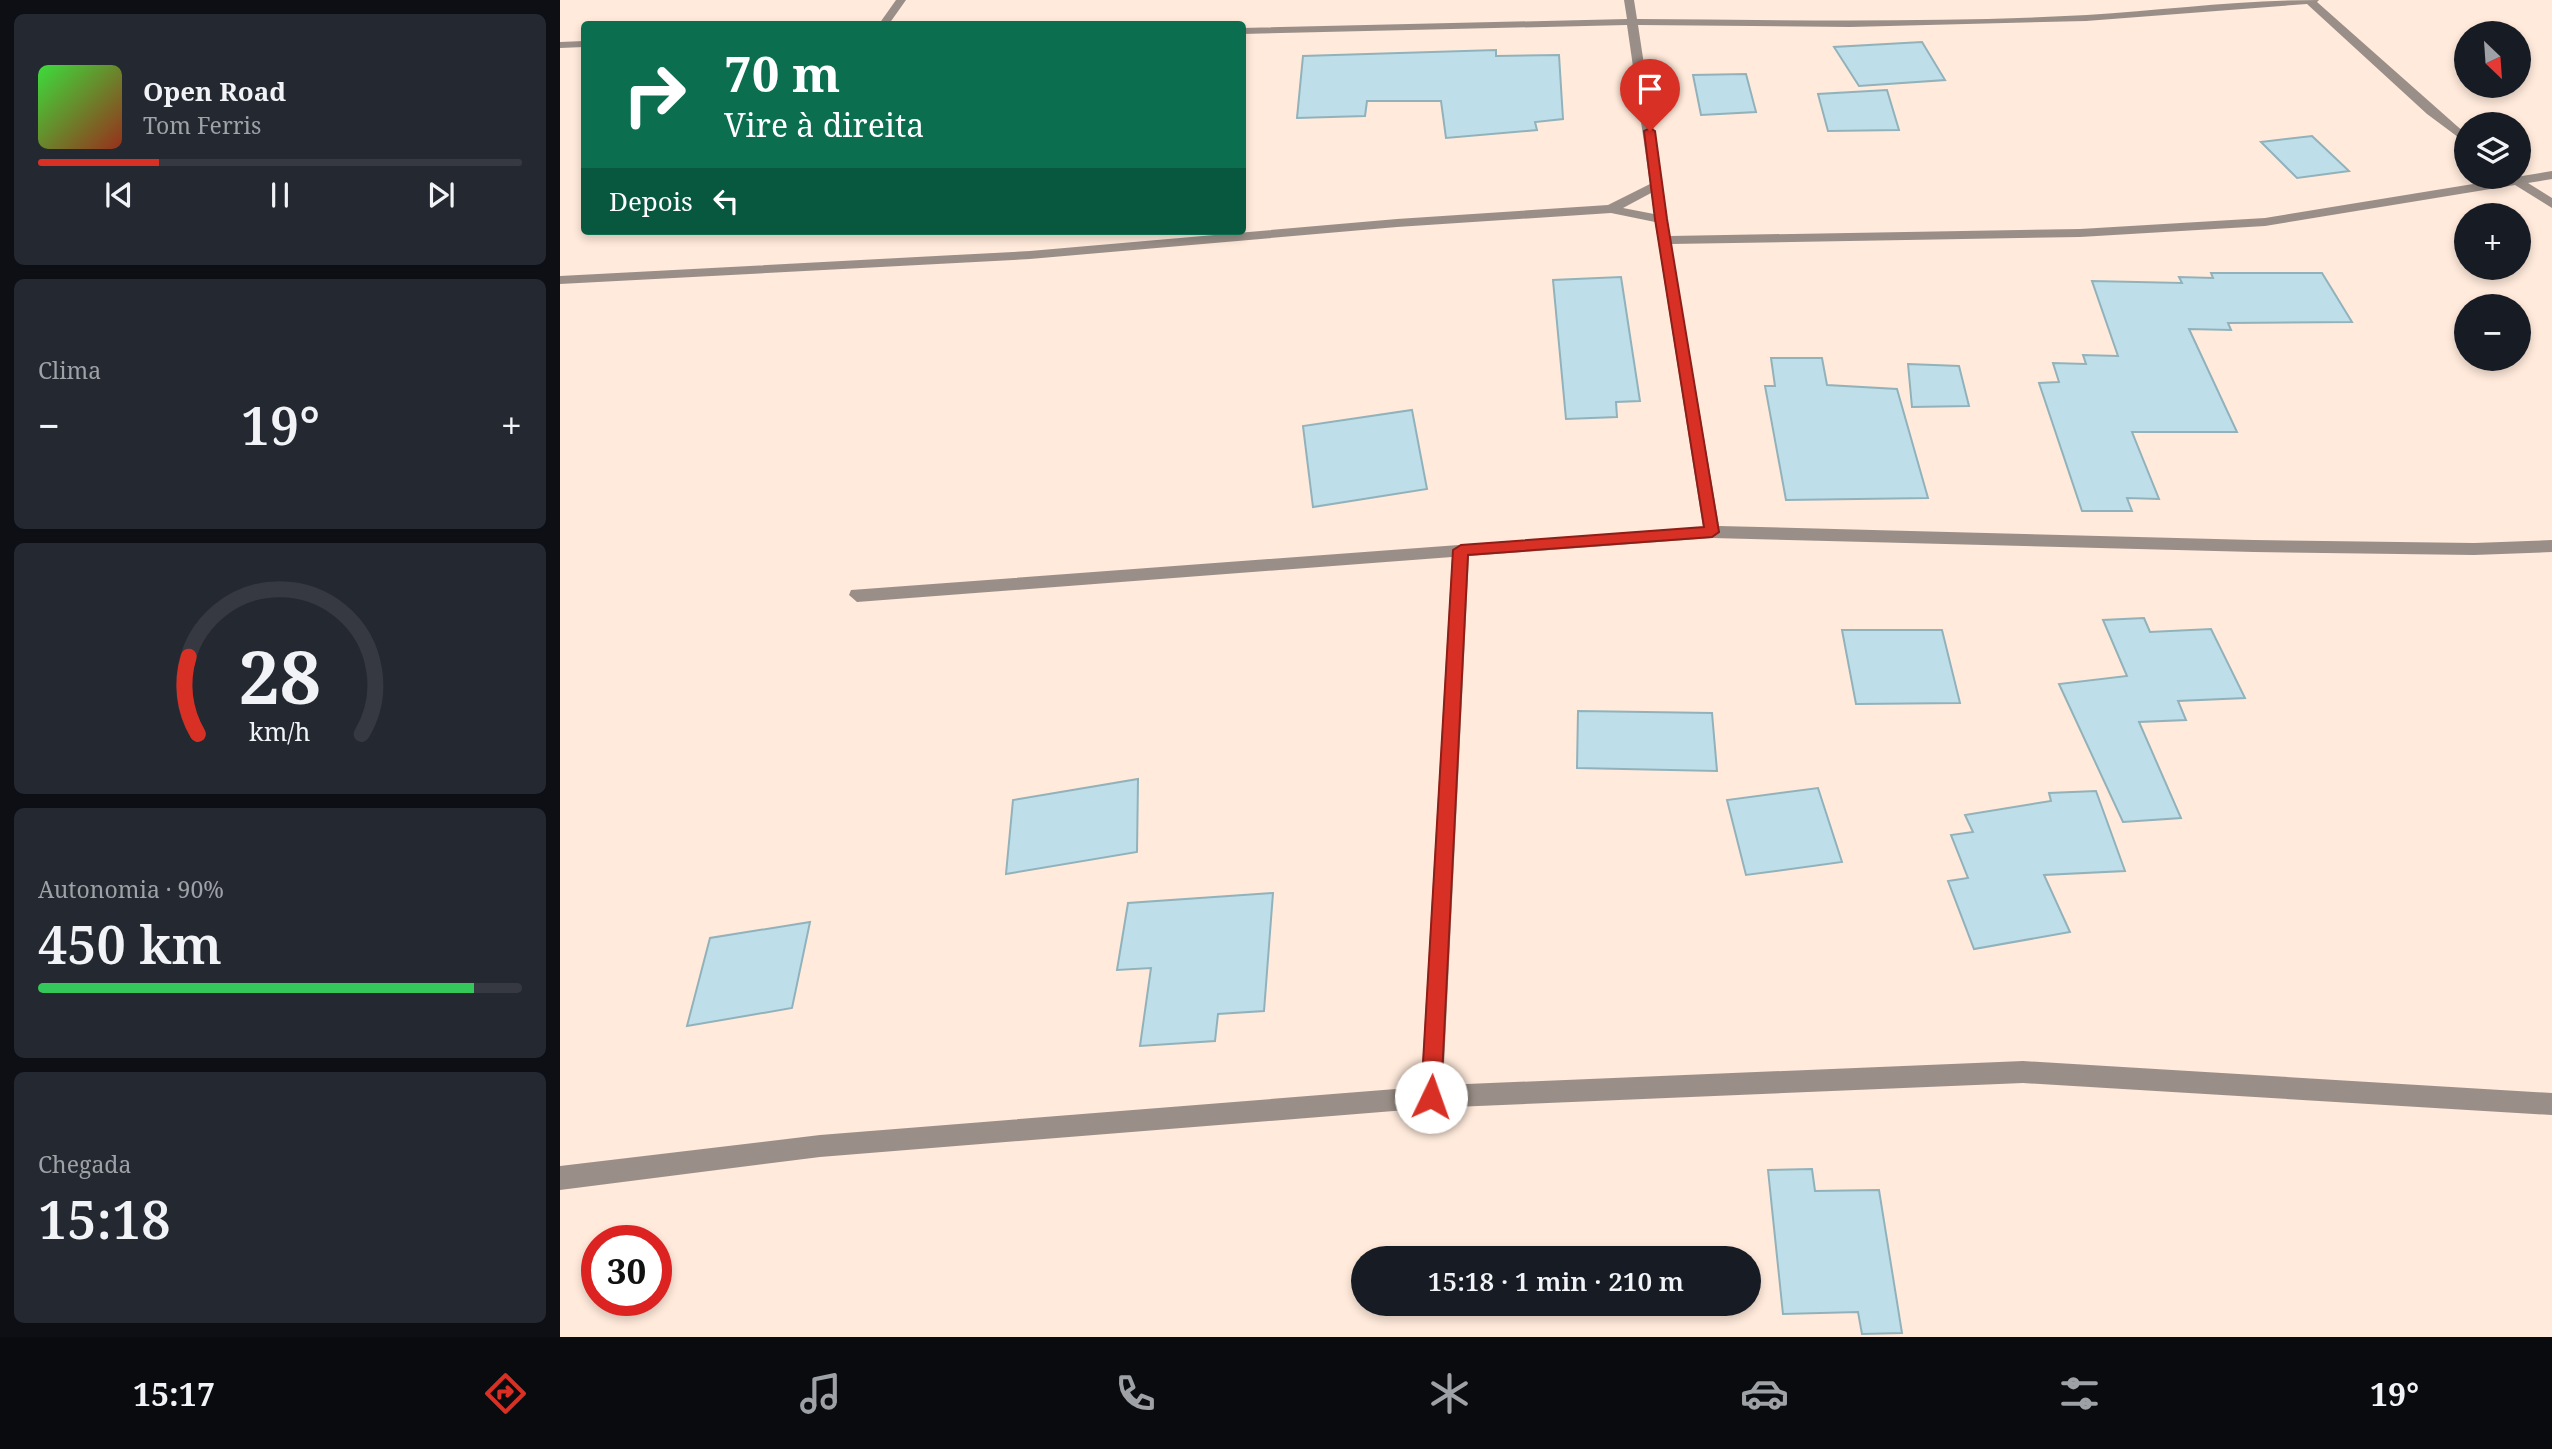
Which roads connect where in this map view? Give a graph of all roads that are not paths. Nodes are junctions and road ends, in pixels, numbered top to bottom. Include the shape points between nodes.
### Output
1 (901, 0) edge
2 (1629, 0) edge
3 (2311, 0) edge
4 (886, 21) edge
5 (1635, 22) junction
6 (1246, 30) edge
7 (581, 44) edge
8 (560, 45) edge
9 (2454, 131) edge
10 (2552, 175) edge
11 (2531, 177) edge
12 (1657, 186) junction
13 (2458, 189) edge
14 (2530, 189) edge
15 (2552, 204) edge
16 (1611, 209) junction
17 (1661, 219) junction
18 (1664, 240) junction
19 (560, 280) edge
20 (1712, 532) junction
21 (2552, 546) edge
22 (1461, 550) junction
23 (857, 594) dead end
24 (1431, 1097) junction
25 (2552, 1104) edge
26 (560, 1178) edge

1 - 4 street
2 - 5 street
3 - 5 street via 2087,18 1850,24
3 - 9 street
5 - 6 street
5 - 12 street
7 - 8 street
10 - 11 street
12 - 16 street
12 - 17 street
13 - 18 street via 2265,222 2080,233
14 - 15 street
16 - 17 street
16 - 19 street via 1030,255
17 - 18 street
18 - 20 street
20 - 21 street via 2241,546
20 - 22 street
22 - 23 street
22 - 24 street
24 - 25 street via 2023,1072
24 - 26 street via 820,1146

